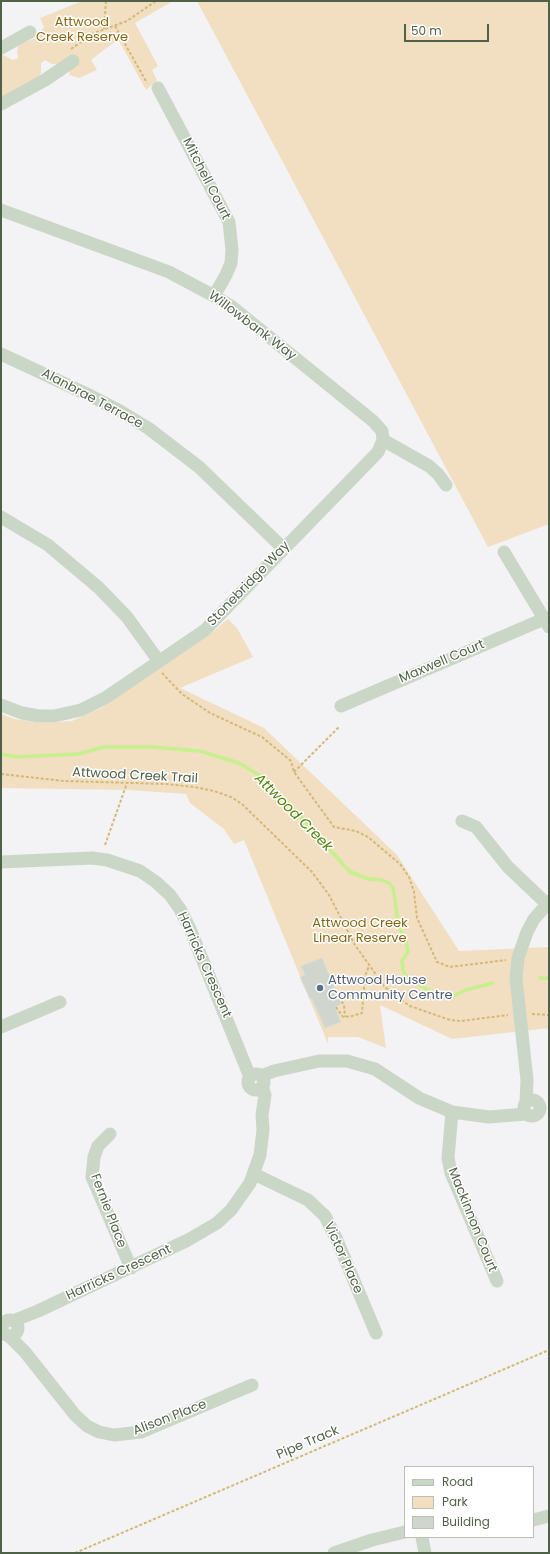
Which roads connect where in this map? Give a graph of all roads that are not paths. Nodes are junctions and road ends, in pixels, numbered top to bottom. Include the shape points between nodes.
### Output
1 (30, 32) dead end
2 (1, 48) edge
3 (71, 56) road end
4 (153, 86) road end
5 (1, 104) edge
6 (1, 210) edge
7 (214, 296) junction
8 (1, 354) edge
9 (383, 440) junction
10 (446, 485) dead end
11 (1, 517) edge
12 (284, 549) junction
13 (504, 552) dead end
14 (547, 623) edge
15 (156, 662) junction
16 (1, 705) edge
17 (341, 706) dead end
18 (462, 821) dead end
19 (1, 862) edge
20 (548, 903) edge
21 (60, 1002) dead end
22 (1, 1027) edge
23 (258, 1081) junction
24 (536, 1106) edge
25 (452, 1112) junction
26 (110, 1134) dead end
27 (254, 1174) junction
28 (131, 1268) junction
29 (497, 1281) dead end
30 (9, 1331) edge
31 (376, 1333) dead end
32 (252, 1385) dead end
33 (549, 1516) edge
34 (534, 1520) edge
35 (404, 1532) edge
36 (422, 1538) edge
37 (334, 1553) edge
38 (425, 1553) edge

1 - 2 street
3 - 5 street via 31,89
4 - 7 street, Mitchell Court via 229,222 231,263
6 - 7 street, Willowbank Way via 169,272
7 - 9 street, Willowbank Way via 231,306 373,421 382,432
8 - 12 street, Alanbrae Terrace via 120,410 148,428 199,467
9 - 10 street via 429,466
9 - 12 street, Stonebridge Way via 378,452
11 - 15 street via 48,545 99,588 127,617
12 - 15 street, Stonebridge Way via 214,621
13 - 14 street
14 - 17 street, Maxwell Court
15 - 16 street, Stonebridge Way via 105,698 70,714 39,716
18 - 20 street via 476,827 508,867
19 - 23 street, Harricks Crescent via 92,858 140,871 156,882 180,908 239,1047 241,1058
20 - 24 street via 527,932 518,958 516,978 527,1080
21 - 22 street
23 - 25 street via 274,1071 334,1059 362,1064 388,1076 425,1101
23 - 27 street, Harricks Crescent via 265,1095 262,1143
24 - 25 street via 498,1116
25 - 29 street, Mackinnon Court via 448,1158 451,1173
26 - 28 street, Fernie Place via 98,1146 92,1177
27 - 28 street, Harricks Crescent via 244,1194 217,1223
27 - 31 street, Victor Place via 308,1200 324,1216 336,1238
28 - 30 street, Harricks Crescent via 38,1311
30 - 32 street, Alison Place via 75,1415 87,1426 99,1432 114,1435 141,1432
33 - 34 street
35 - 37 street
36 - 38 street

